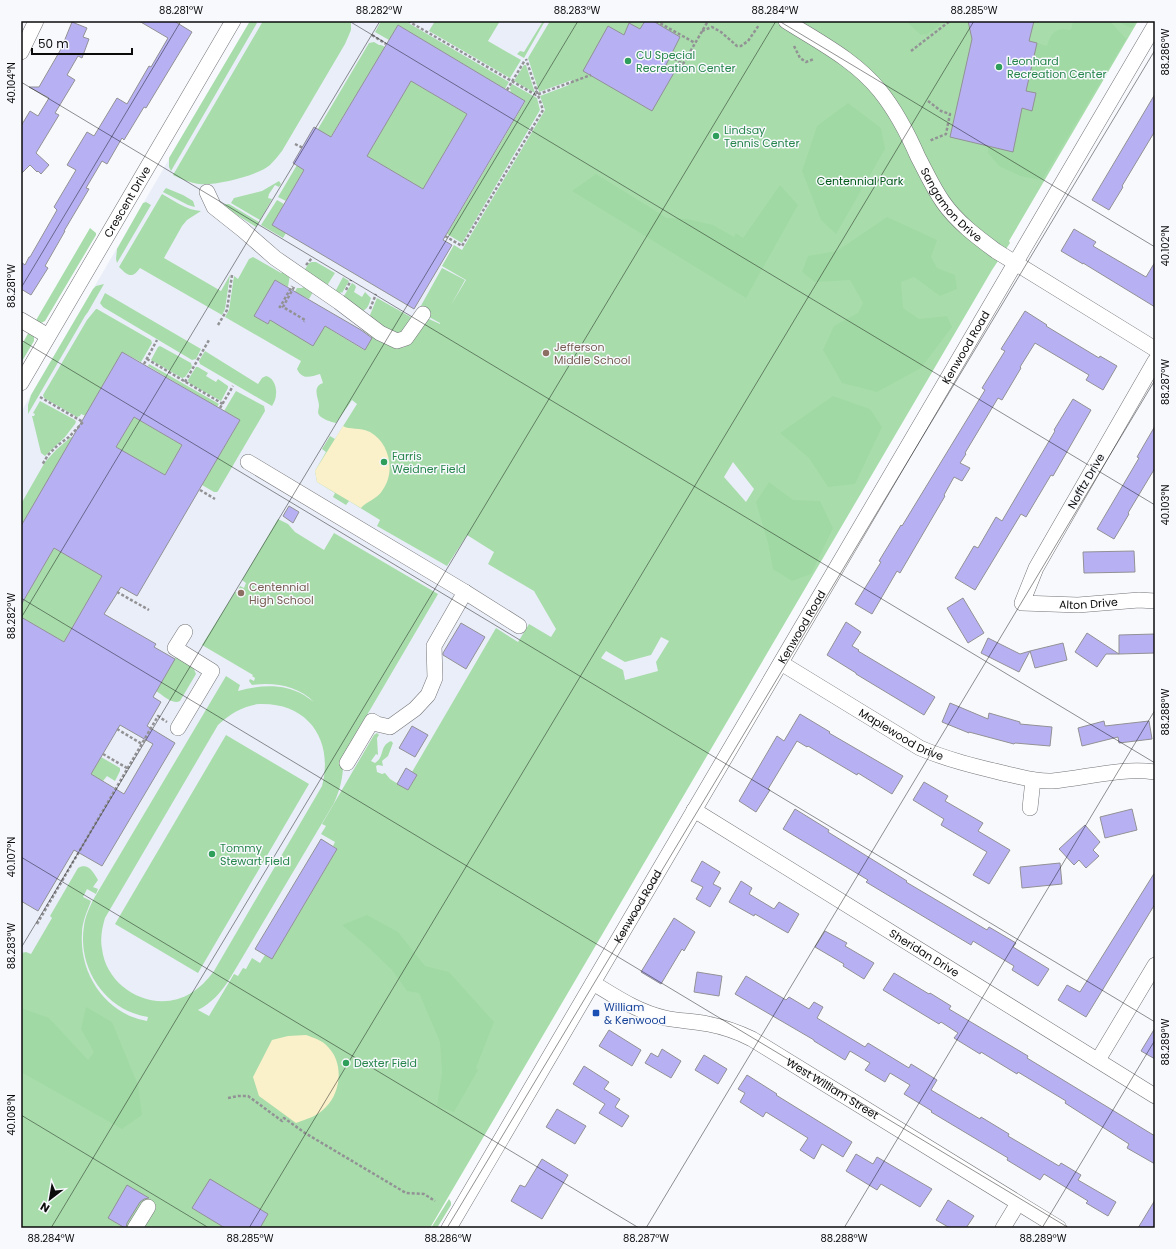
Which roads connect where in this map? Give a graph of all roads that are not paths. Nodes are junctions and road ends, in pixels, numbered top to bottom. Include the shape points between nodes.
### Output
1 (36, 21) edge
2 (233, 21) edge
3 (786, 21) edge
4 (1155, 25) edge
5 (21, 52) edge
6 (207, 192) dead end
7 (1016, 262) junction
8 (423, 314) dead end
9 (21, 320) edge
10 (48, 336) junction
11 (1155, 349) edge
12 (1155, 361) edge
13 (21, 383) edge
14 (248, 462) dead end
15 (465, 592) junction
16 (1155, 601) edge
17 (1022, 602) joint
18 (519, 626) dead end
19 (185, 632) dead end
20 (781, 663) junction
21 (178, 728) road end
22 (347, 763) dead end
23 (1155, 772) edge
24 (1033, 780) junction
25 (1030, 808) dead end
26 (694, 810) junction
27 (1155, 965) edge
28 (593, 983) junction
29 (1098, 1060) junction
30 (1155, 1096) edge
31 (1018, 1203) junction
32 (148, 1206) dead end
33 (452, 1227) edge
34 (135, 1228) edge
35 (1003, 1228) edge
36 (1059, 1228) edge

1 - 5 street
2 - 10 street, Crescent Drive
3 - 7 street, Sangamon Drive via 863,72 892,107 943,202 975,236
4 - 7 street, Kenwood Road
6 - 8 street via 214,207 276,258 380,333 397,341 406,338
7 - 11 street, Sangamon Drive
7 - 20 street, Kenwood Road
9 - 10 street
10 - 13 street, Crescent Drive
12 - 17 street, Nofftz Drive via 1036,568
14 - 15 street
15 - 18 street
15 - 22 street via 434,646 435,678 428,695 415,709 390,727 372,721
16 - 17 street, Alton Drive via 1078,605
19 - 21 street via 175,648 212,671
20 - 24 street, Maplewood Drive via 920,748 970,765
20 - 26 street, Kenwood Road
23 - 24 street, Maplewood Drive via 1131,771 1051,781
24 - 25 street
26 - 28 street, Kenwood Road
26 - 29 street, Sheridan Drive
27 - 29 street
28 - 31 street, West William Street via 626,1004 646,1012 665,1018 733,1030 752,1039
28 - 33 street, Kenwood Road
29 - 30 street, Sheridan Drive
31 - 35 street
31 - 36 street, West William Street
32 - 34 street

